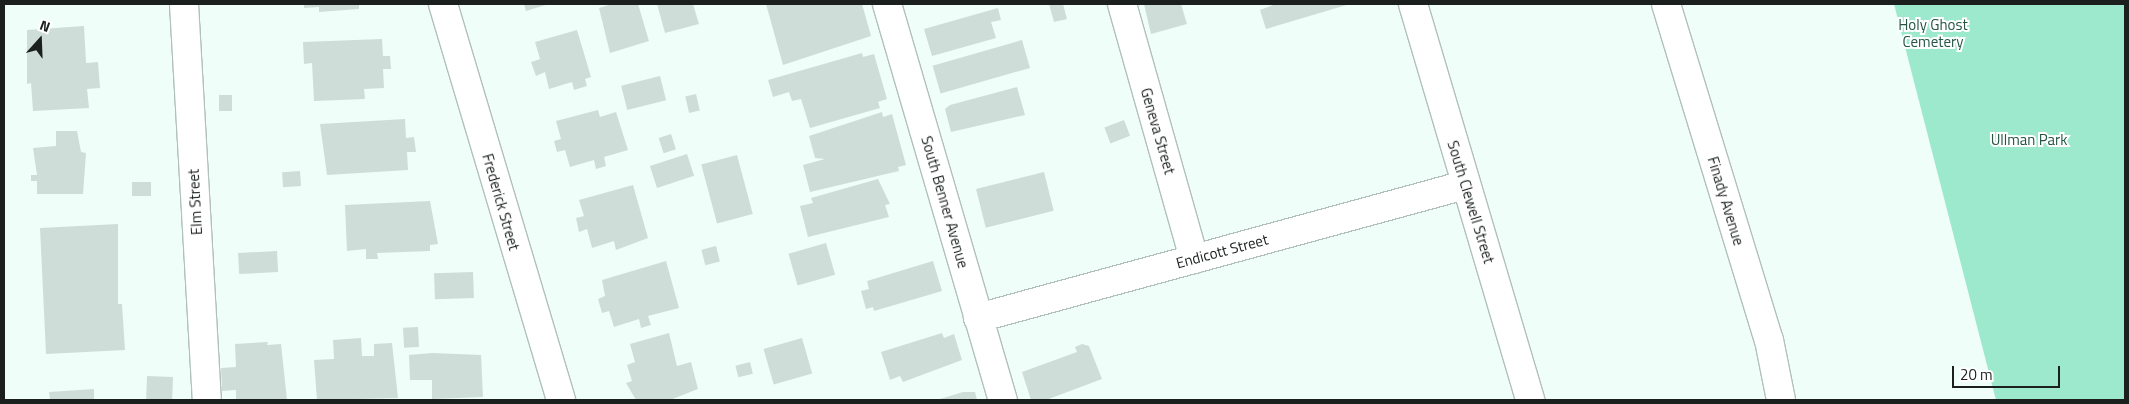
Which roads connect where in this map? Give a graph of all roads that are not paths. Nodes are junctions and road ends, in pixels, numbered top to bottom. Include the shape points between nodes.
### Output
1 (184, 4) edge
2 (443, 4) edge
3 (887, 4) edge
4 (1122, 4) edge
5 (1413, 4) edge
6 (1666, 4) edge
7 (1465, 185) junction
8 (1194, 259) junction
9 (978, 318) junction
10 (207, 400) edge
11 (561, 400) edge
12 (1003, 400) edge
13 (1530, 400) edge
14 (1780, 400) edge

1 - 10 street, Elm Street
2 - 11 street, Frederick Street
3 - 9 street, South Benner Avenue
4 - 8 street, Geneva Street
5 - 7 street, South Clewell Street
6 - 14 street, Finady Avenue via 1769,340
7 - 8 street, Endicott Street
7 - 13 street, South Clewell Street
8 - 9 street, Endicott Street
9 - 12 street, South Benner Avenue

